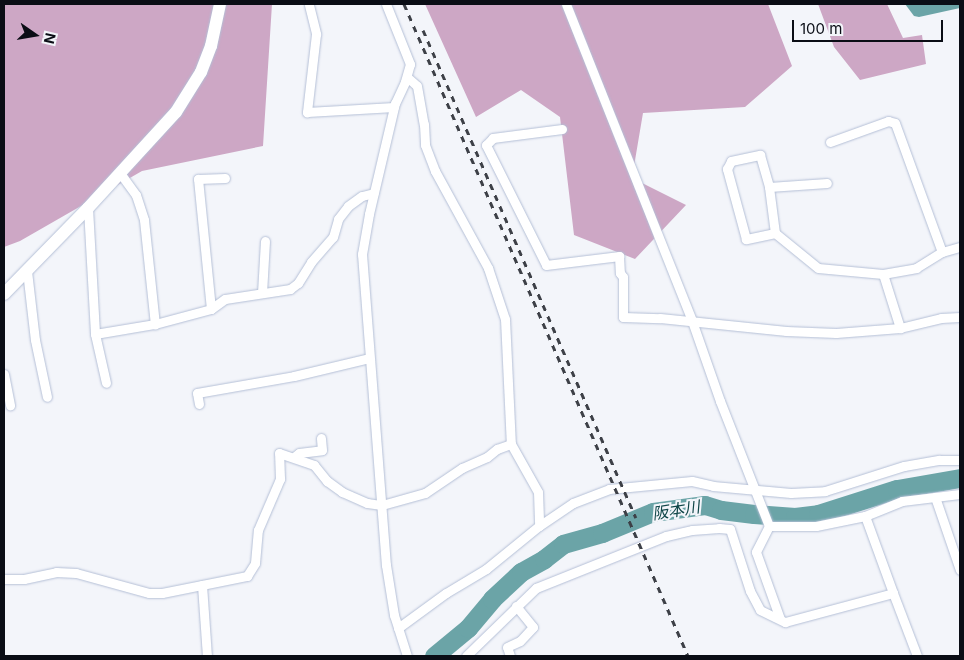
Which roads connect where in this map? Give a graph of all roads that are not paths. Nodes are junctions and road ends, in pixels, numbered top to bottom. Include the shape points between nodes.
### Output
1 (220, 4) edge
2 (386, 4) edge
3 (566, 4) edge
4 (309, 5) dead end
5 (407, 77) junction
6 (394, 107) junction
7 (562, 129) dead end
8 (830, 142) dead end
9 (120, 173) junction
10 (225, 178) dead end
11 (827, 182) dead end
12 (769, 187) junction
13 (374, 193) junction
14 (88, 208) junction
15 (775, 233) junction
16 (265, 241) dead end
17 (960, 247) edge
18 (942, 252) junction
19 (27, 271) junction
20 (884, 274) junction
21 (262, 293) junction
22 (4, 294) edge
23 (210, 309) junction
24 (960, 317) edge
25 (692, 321) junction
26 (155, 324) junction
27 (900, 328) junction
28 (95, 334) junction
29 (369, 358) junction
30 (4, 374) edge
31 (106, 383) dead end
32 (47, 397) dead end
33 (199, 404) dead end
34 (10, 405) dead end
35 (321, 438) dead end
36 (510, 444) junction
37 (294, 457) junction
38 (960, 460) edge
39 (757, 490) junction
40 (960, 494) edge
41 (935, 497) junction
42 (382, 506) junction
43 (866, 516) junction
44 (539, 526) junction
45 (770, 526) junction
46 (960, 570) edge
47 (4, 579) edge
48 (202, 585) junction
49 (893, 593) junction
50 (516, 606) junction
51 (780, 619) junction
52 (398, 628) junction
53 (403, 654) edge
54 (207, 656) edge
55 (466, 656) edge
56 (510, 656) edge
57 (917, 656) edge

1 - 9 street via 206,59 187,96
2 - 5 street via 408,55
3 - 25 street
4 - 6 street via 316,34 307,112
5 - 6 street
5 - 36 street via 417,86 425,145 435,171 488,268 505,319
6 - 13 street
7 - 25 street via 493,138 486,144 546,266 618,256 623,277 623,317
8 - 18 street via 888,121 895,123
9 - 14 street
9 - 26 street via 136,194 144,220
10 - 23 street via 198,179
11 - 12 street
12 - 15 street
12 - 15 street via 760,155 732,161 727,168 746,239
13 - 21 street via 362,196 348,206 338,219 333,237 310,262 298,283 290,289
13 - 29 street via 362,254
14 - 19 street
14 - 28 street
15 - 20 street via 818,268
16 - 21 street
17 - 18 street
18 - 20 street via 916,268
19 - 22 street
19 - 32 street via 34,340
20 - 27 street
21 - 23 street via 225,299
23 - 26 street
24 - 27 street
25 - 27 street via 809,333
25 - 39 street via 720,401
26 - 28 street
28 - 31 street
29 - 33 street via 294,376 197,393
29 - 42 street
30 - 34 street
35 - 37 street via 322,450 299,453
36 - 42 street via 462,468 425,493
36 - 44 street via 538,492
37 - 42 street via 314,465 342,492
37 - 48 street via 279,453 280,479 258,530 255,563 247,576
38 - 39 street via 904,466 825,491
39 - 44 street via 692,481 631,485 609,489 573,503
39 - 45 street
40 - 41 street
41 - 43 street via 902,501
41 - 46 street
42 - 52 street via 388,585
43 - 45 street via 816,526
43 - 49 street
44 - 52 street via 486,569
45 - 51 street via 756,552
47 - 48 street via 24,579 56,572 76,573 149,593
48 - 54 street
49 - 51 street via 785,622
49 - 57 street
50 - 51 street via 536,588 666,536 719,528 730,529 750,592 760,610
50 - 55 street
50 - 56 street via 533,627 520,641 507,647
52 - 53 street

